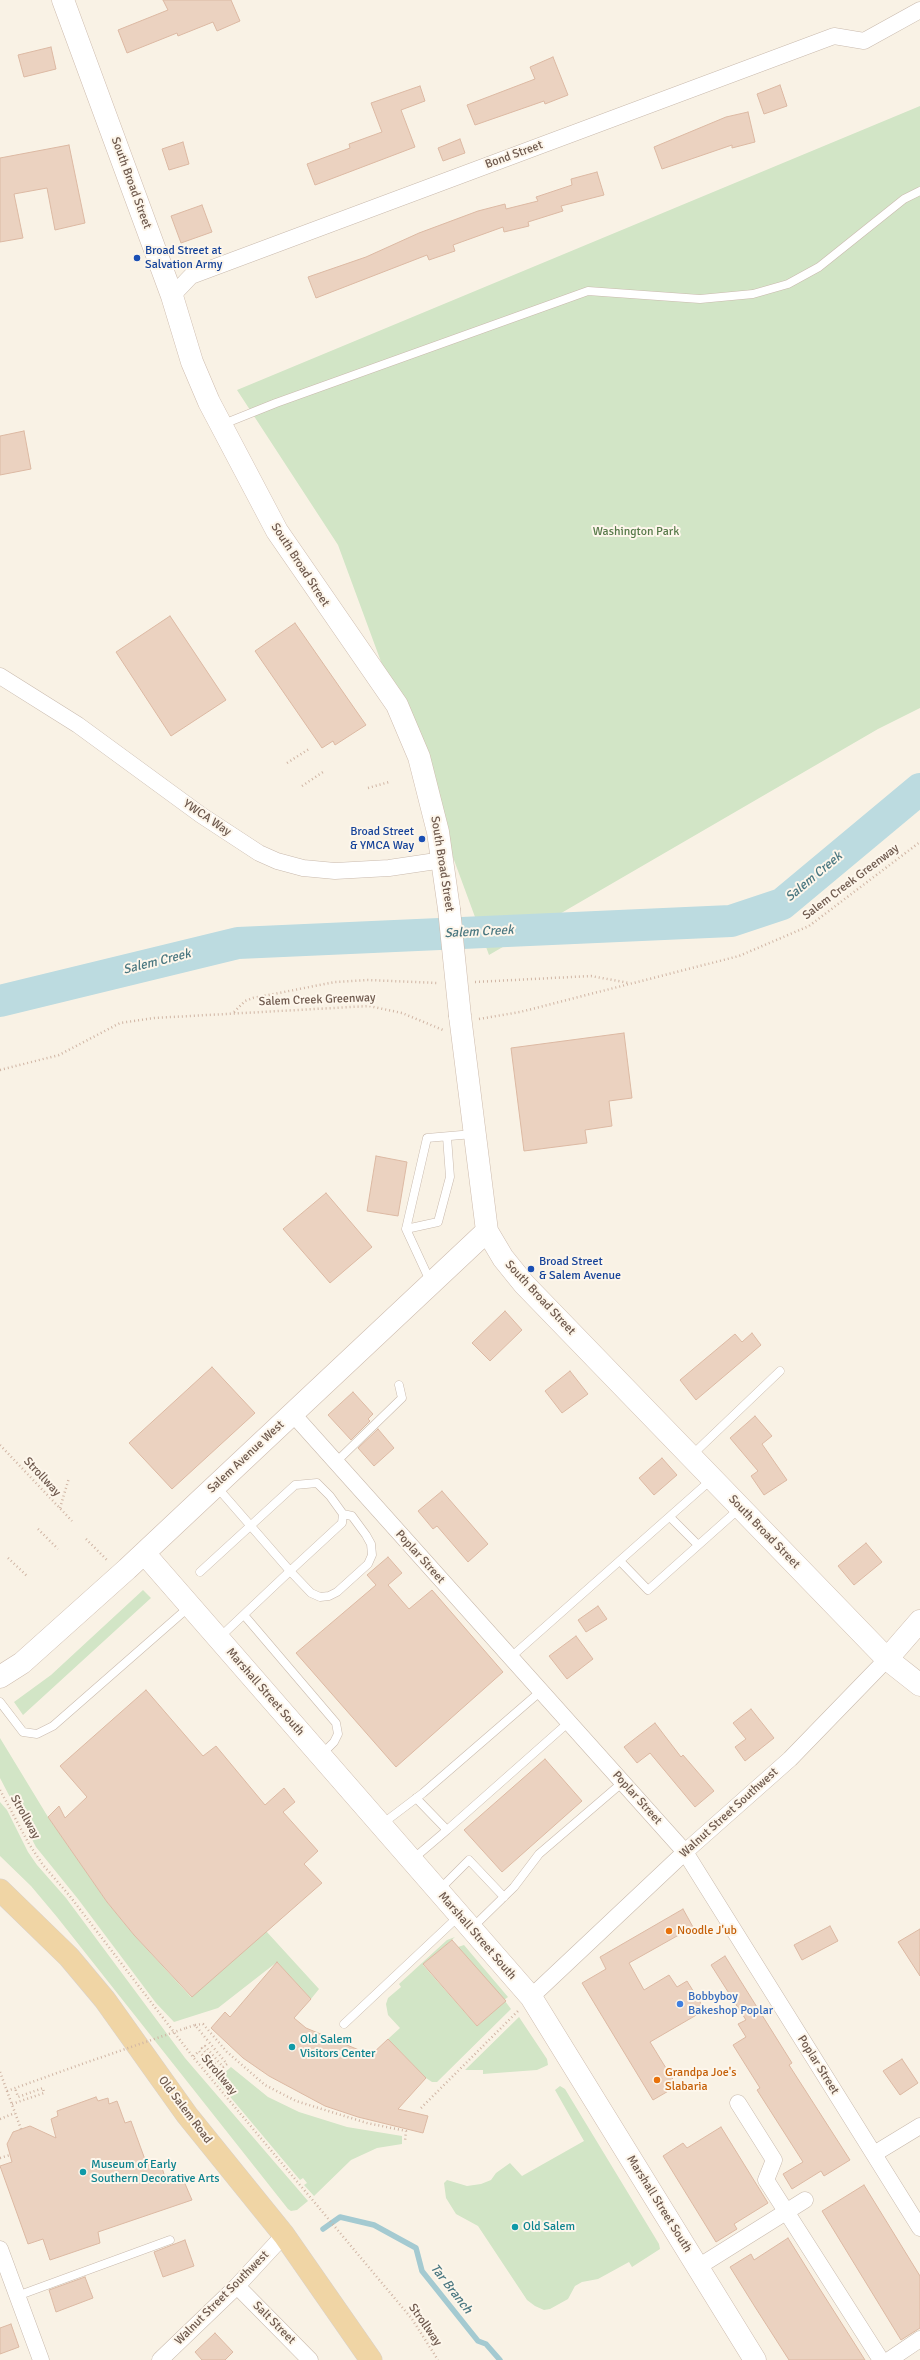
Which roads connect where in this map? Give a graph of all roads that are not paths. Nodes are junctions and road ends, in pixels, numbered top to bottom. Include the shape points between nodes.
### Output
1 (63, 0) edge
2 (920, 10) edge
3 (920, 191) edge
4 (172, 296) junction
5 (221, 425) junction
6 (0, 676) edge
7 (443, 860) junction
8 (475, 1134) junction
9 (446, 1136) junction
10 (406, 1229) junction
11 (487, 1231) junction
12 (431, 1284) junction
13 (780, 1371) dead end
14 (399, 1384) dead end
15 (292, 1413) junction
16 (691, 1456) junction
17 (336, 1462) junction
18 (713, 1478) junction
19 (216, 1485) junction
20 (741, 1507) junction
21 (343, 1514) junction
22 (670, 1517) junction
23 (250, 1525) junction
24 (698, 1545) junction
25 (144, 1553) junction
26 (620, 1561) junction
27 (290, 1571) junction
28 (200, 1572) dead end
29 (190, 1606) junction
30 (244, 1615) junction
31 (920, 1621) edge
32 (218, 1639) junction
33 (511, 1658) junction
34 (887, 1659) junction
35 (0, 1677) edge
36 (920, 1685) edge
37 (541, 1691) junction
38 (0, 1702) edge
39 (569, 1722) junction
40 (320, 1756) junction
41 (623, 1782) junction
42 (416, 1798) junction
43 (381, 1825) junction
44 (447, 1830) junction
45 (686, 1852) junction
46 (411, 1860) junction
47 (0, 1890) edge
48 (438, 1891) junction
49 (504, 1897) junction
50 (465, 1922) junction
51 (525, 2003) junction
52 (344, 2024) dead end
53 (738, 2103) dead end
54 (920, 2126) edge
55 (874, 2154) junction
56 (805, 2200) dead end
57 (786, 2212) junction
58 (920, 2228) edge
59 (284, 2235) junction
60 (170, 2240) dead end
61 (0, 2249) edge
62 (698, 2267) junction
63 (237, 2286) junction
64 (17, 2296) junction
65 (920, 2339) edge
66 (41, 2360) edge
67 (160, 2360) edge
68 (310, 2360) edge
69 (371, 2360) edge
70 (755, 2360) edge
71 (881, 2360) edge
72 (889, 2360) edge

1 - 4 street, South Broad Street
2 - 4 street, Bond Street via 864,41 834,36 191,276
3 - 5 lane via 904,199 818,267 788,284 753,294 700,298 588,291
4 - 5 street, South Broad Street via 192,362
5 - 7 street, South Broad Street via 277,531 397,705 419,757 429,791
6 - 7 street, YWCA Way via 78,725 201,815 259,853 277,861 303,868 335,871 382,869
7 - 8 street, South Broad Street, bridge
8 - 9 lane
8 - 11 street, South Broad Street
9 - 10 lane via 427,1138
9 - 10 lane via 450,1177 438,1222
10 - 12 lane
11 - 12 street, Salem Avenue West
11 - 16 street, South Broad Street via 503,1258 524,1284
12 - 15 street, Salem Avenue West
13 - 16 lane
14 - 17 lane via 402,1398
15 - 17 street, Poplar Street
15 - 19 street, Salem Avenue West
16 - 18 street, South Broad Street
17 - 33 street, Poplar Street
18 - 20 street, South Broad Street
18 - 22 lane
19 - 23 lane
19 - 25 street, Salem Avenue West
20 - 24 lane
20 - 34 street, South Broad Street
21 - 23 lane via 317,1483 306,1483 295,1485
21 - 27 lane via 342,1523
21 - 27 lane via 352,1516 371,1544 372,1555 368,1564 337,1592 320,1597 311,1593
22 - 24 lane
22 - 26 lane
23 - 27 lane
23 - 28 lane
24 - 26 lane via 648,1590
25 - 29 street, Marshall Street South
25 - 35 street, Salem Avenue West via 22,1663
26 - 33 lane
27 - 30 lane
29 - 32 street, Marshall Street South
29 - 38 lane via 48,1729 37,1734 23,1732
30 - 32 lane
30 - 40 lane via 336,1723 338,1734
31 - 34 street, Walnut Street Southwest
32 - 40 street, Marshall Street South
33 - 37 street, Poplar Street
34 - 36 street, South Broad Street
34 - 45 street, Walnut Street Southwest via 790,1758
37 - 39 street, Poplar Street
37 - 42 lane
39 - 41 street, Poplar Street
39 - 44 lane
40 - 43 street, Marshall Street South
41 - 45 street, Poplar Street
41 - 49 lane via 539,1854
42 - 43 lane
42 - 44 lane
43 - 46 street, Marshall Street South
44 - 46 lane
45 - 51 street, Walnut Street Southwest
45 - 55 street, Poplar Street
46 - 48 street, Marshall Street South
47 - 59 main road, Old Salem Road via 69,1957 105,2000 187,2115
48 - 49 lane via 469,1860
48 - 50 street, Marshall Street South
49 - 50 lane
50 - 51 street, Marshall Street South
50 - 52 lane
51 - 62 street, Marshall Street South
53 - 57 street via 774,2160 766,2180
54 - 55 street
55 - 58 street, Poplar Street
56 - 57 street
57 - 62 street
57 - 71 street
59 - 63 street, Walnut Street Southwest
59 - 69 main road, Old Salem Road
60 - 64 lane
61 - 64 street
62 - 70 street, Marshall Street South
63 - 67 street, Walnut Street Southwest
63 - 68 street, Salt Street
64 - 66 street
65 - 72 street

